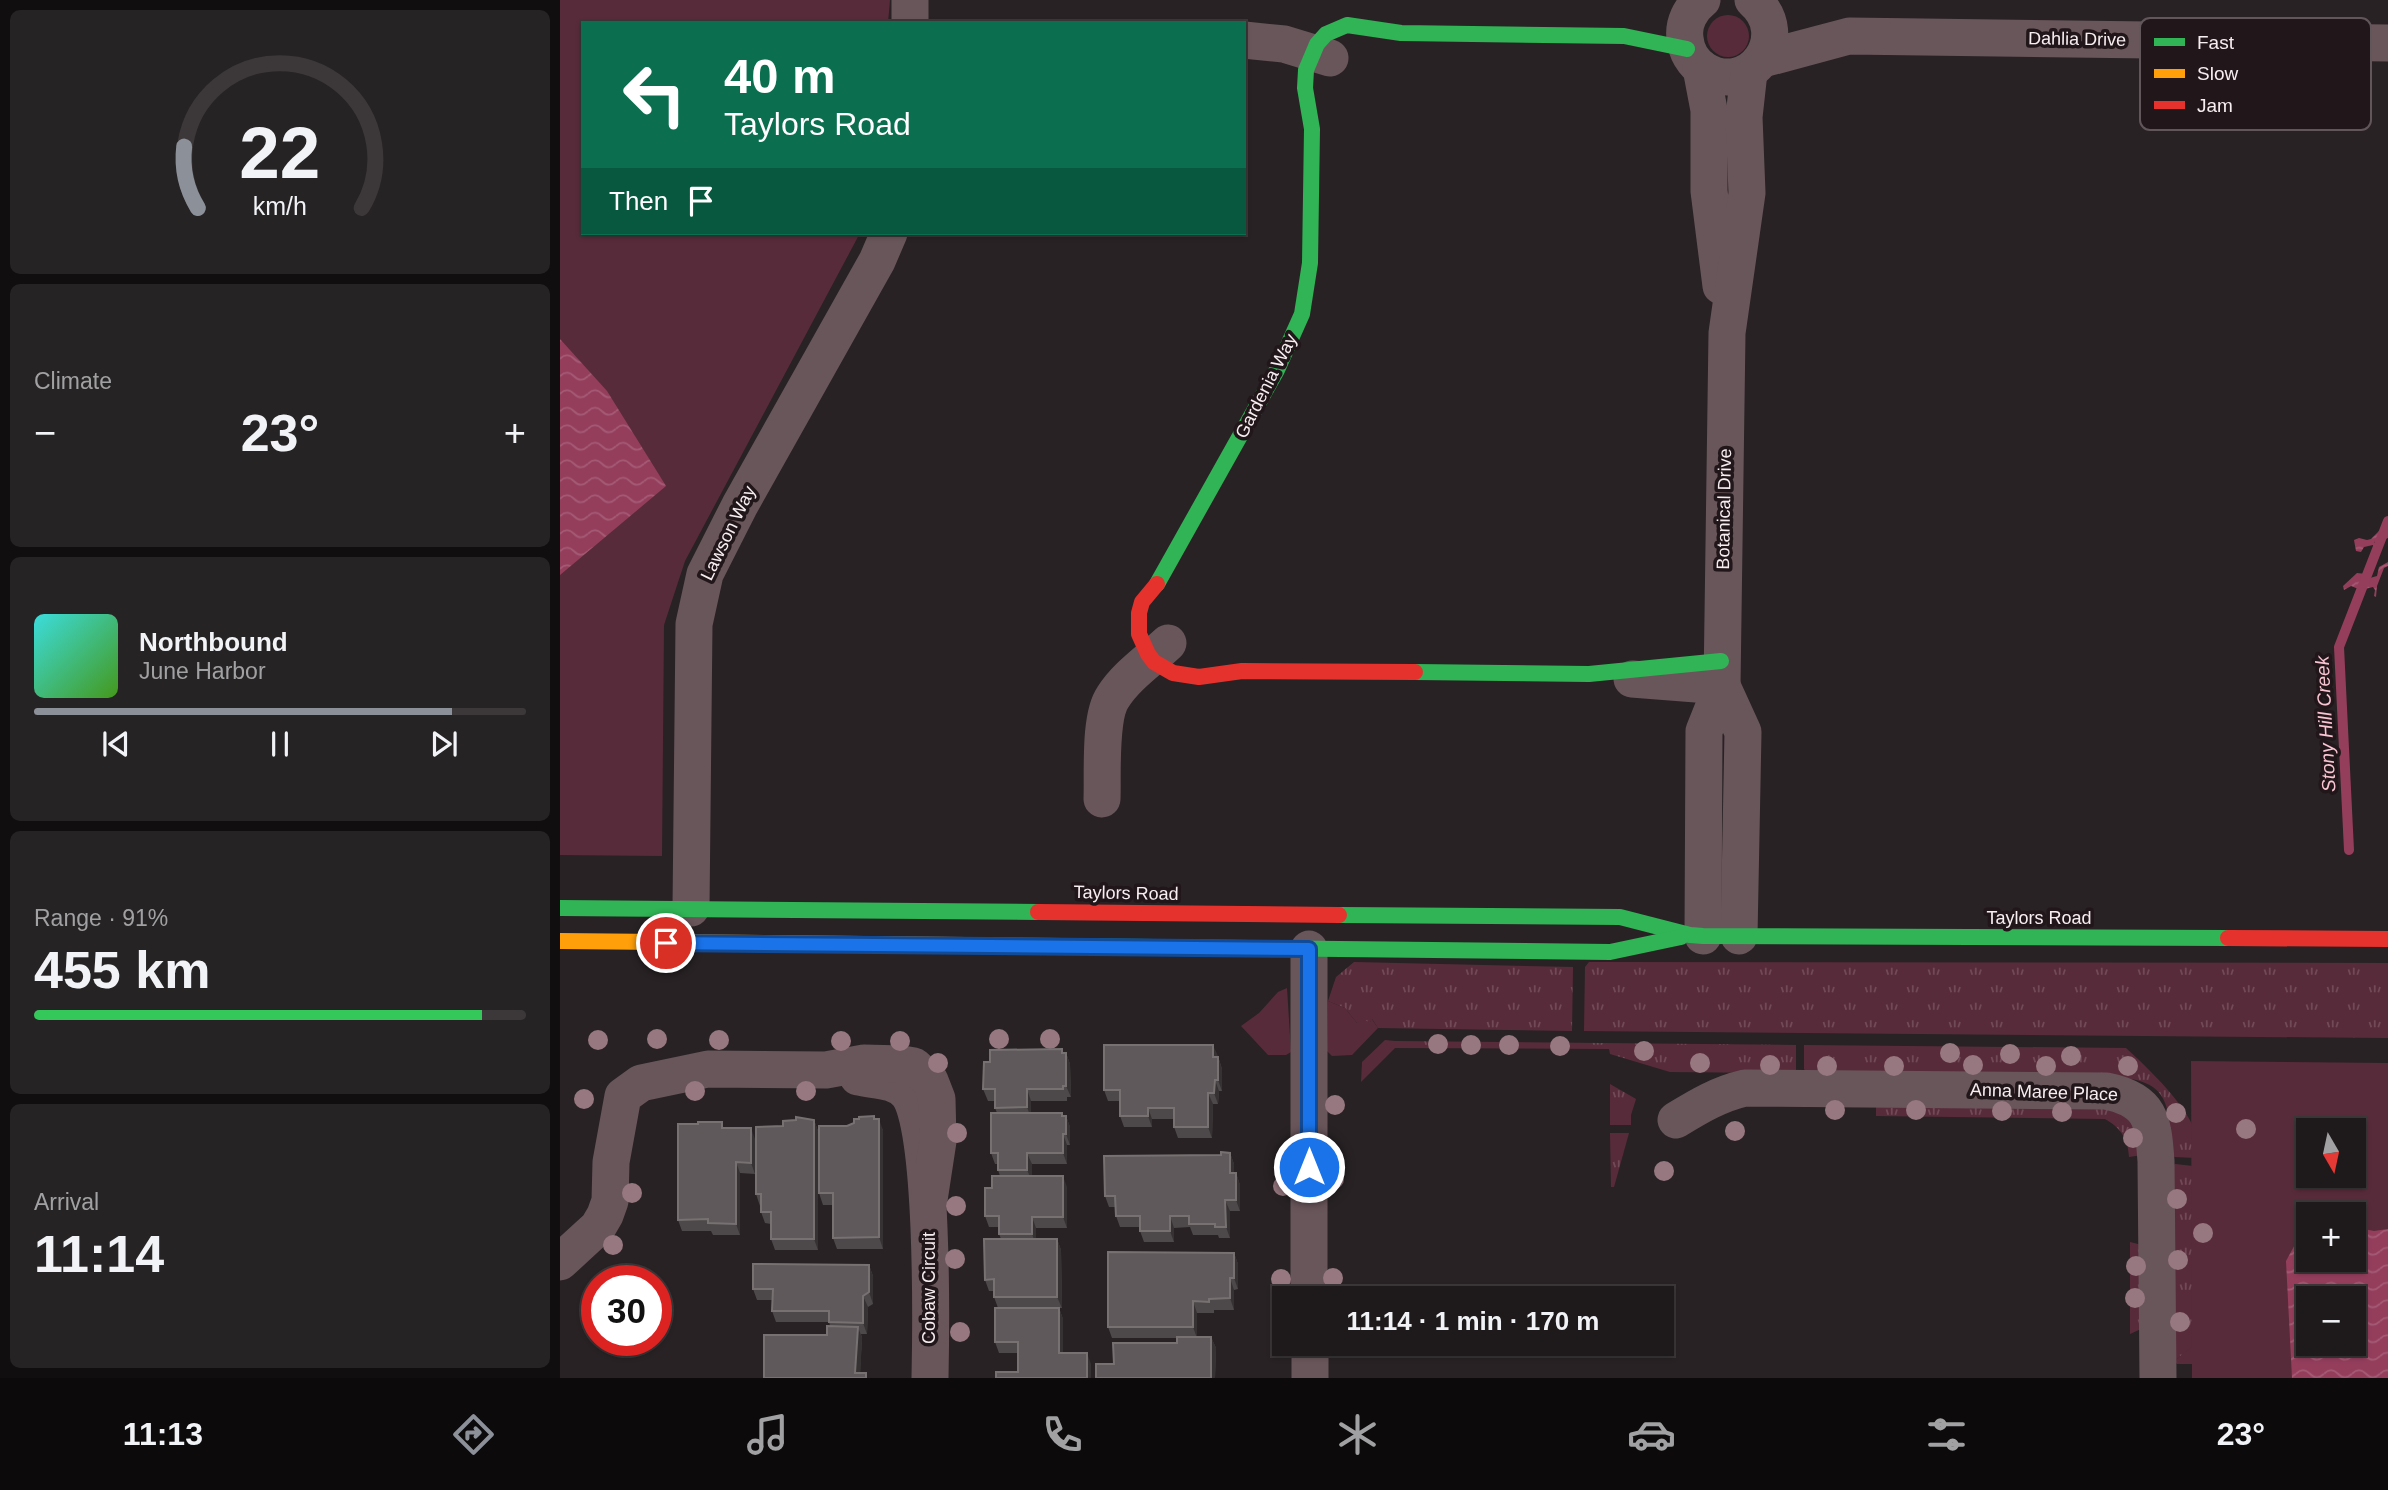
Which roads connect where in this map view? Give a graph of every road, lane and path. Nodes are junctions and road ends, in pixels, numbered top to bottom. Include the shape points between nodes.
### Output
1 (910, 0) edge
2 (1759, 7) edge
3 (910, 21) edge
4 (1401, 33) joint
5 (1695, 33) edge
6 (1624, 36) joint
7 (1849, 36) junction
8 (1246, 40) edge
9 (2140, 40) edge
10 (1321, 55) junction
11 (1756, 65) junction
12 (1312, 129) joint
13 (888, 235) edge
14 (1727, 333) junction
15 (1159, 582) joint
16 (1160, 651) junction
17 (1242, 671) joint
18 (1721, 673) junction
19 (1589, 674) joint
20 (1102, 799) dead end
21 (560, 908) edge
22 (691, 908) junction
23 (1309, 932) junction
24 (1696, 936) junction
25 (1739, 936) junction
26 (2388, 939) edge
27 (560, 941) edge
28 (1676, 1120) dead end
29 (560, 1262) edge
30 (1309, 1286) edge
31 (930, 1377) edge
32 (2158, 1378) edge

1 - 3 street
2 - 7 street, Dahlia Drive
2 - 11 street, Botanical Drive via 1771,37
4 - 6 street
4 - 10 street
5 - 6 street
5 - 11 street, Dahlia Drive via 1712,74 1724,77
5 - 14 street, Botanical Drive via 1709,110 1709,191
7 - 9 street, Dahlia Drive
7 - 11 street, Dahlia Drive
8 - 10 street via 1284,44
10 - 12 street, Gardenia Way via 1324,65
11 - 14 street, Botanical Drive via 1744,117 1747,194
12 - 15 street, Gardenia Way via 1310,263 1301,314 1278,370
13 - 22 street, Lawson Way via 705,574 694,624
14 - 18 street, Botanical Drive
15 - 16 street, Gardenia Way
16 - 17 street
16 - 20 street via 1112,698 1105,716
17 - 19 street
18 - 19 street via 1674,684
18 - 24 street, Botanical Drive via 1704,731
18 - 25 street, Botanical Drive via 1742,732
21 - 22 street, Taylors Road
22 - 23 street, Taylors Road
23 - 24 street, Taylors Road via 1610,952
23 - 24 street, Taylors Road via 1620,918
23 - 27 street, Taylors Road
23 - 30 street
24 - 25 street, Taylors Road
25 - 26 street, Taylors Road
28 - 32 street, Anna Maree Place via 1726,1092 1745,1088 2126,1094 2143,1107 2154,1132
29 - 31 street, Cobaw Circuit via 605,1215 623,1096 632,1088 708,1069 827,1070 889,1081 909,1095 920,1121 929,1200

